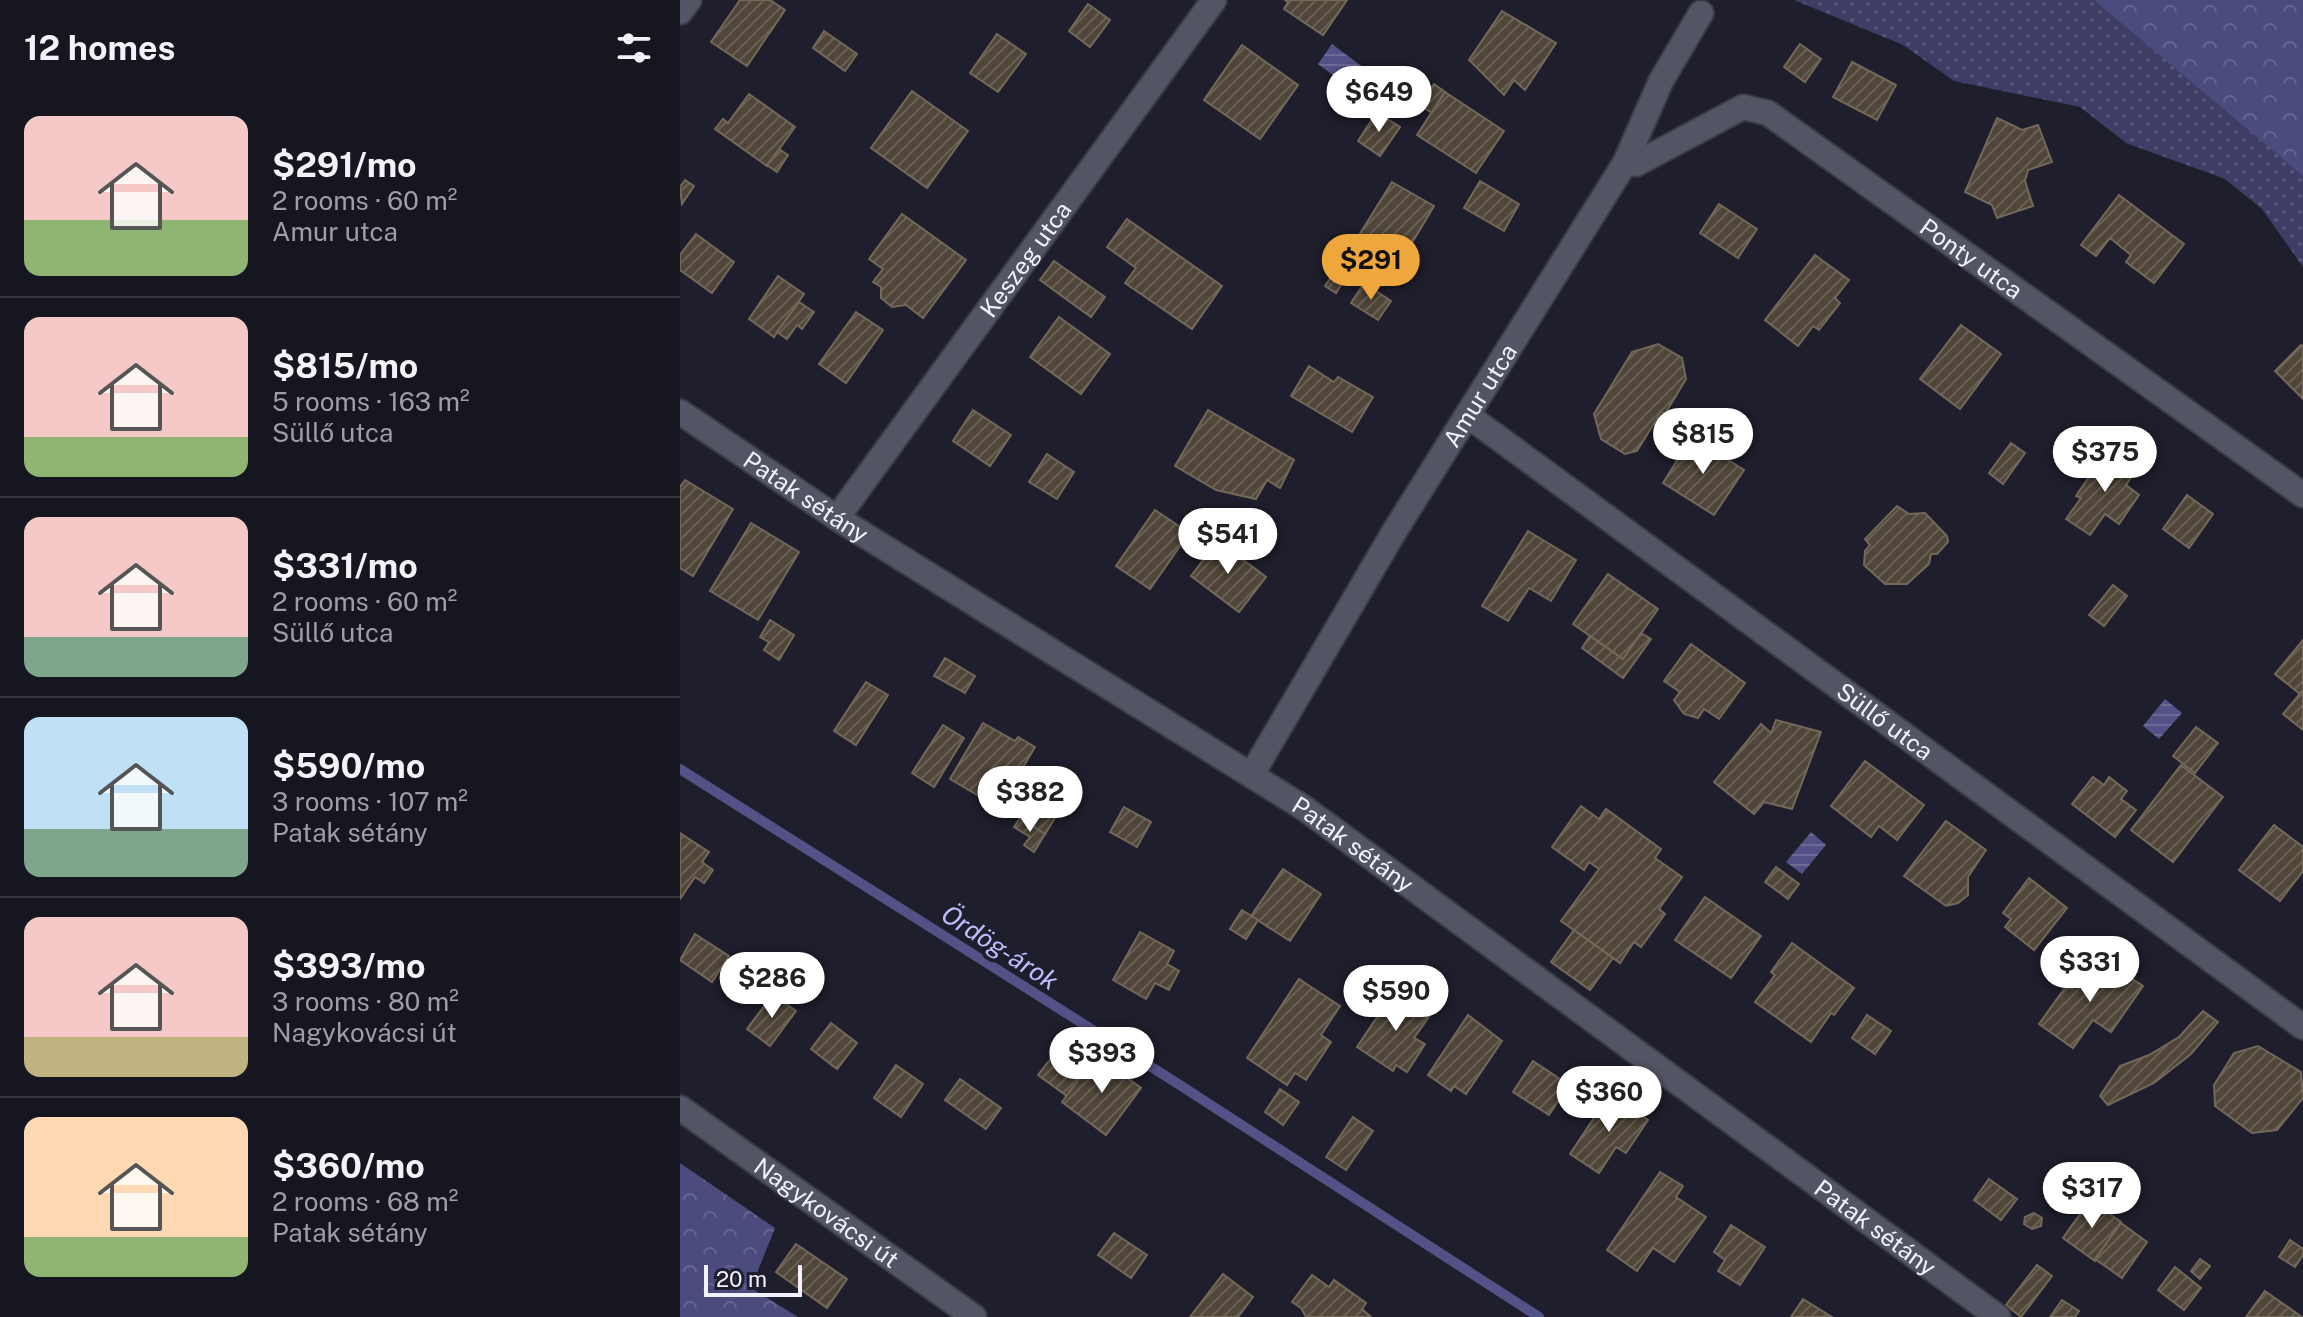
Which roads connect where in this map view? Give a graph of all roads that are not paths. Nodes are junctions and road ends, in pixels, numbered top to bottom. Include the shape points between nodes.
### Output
1 (689, 0) edge
2 (1214, 0) edge
3 (680, 12) edge
4 (1701, 13) dead end
5 (1625, 163) junction
6 (680, 412) edge
7 (1467, 415) junction
8 (2303, 495) edge
9 (837, 518) junction
10 (1252, 774) junction
11 (2303, 1027) edge
12 (680, 1108) edge
13 (974, 1317) edge
14 (1998, 1317) edge

1 - 3 street
2 - 9 street, Keszeg utca
4 - 5 street, Amur utca via 1661,81
5 - 7 street, Amur utca
5 - 8 street, Ponty utca via 1636,164 1743,107 1768,113
6 - 9 street, Patak sétány
7 - 10 street, Amur utca
7 - 11 street, Süllő utca
9 - 10 street, Patak sétány
10 - 14 street, Patak sétány
12 - 13 street, Nagykovácsi út

